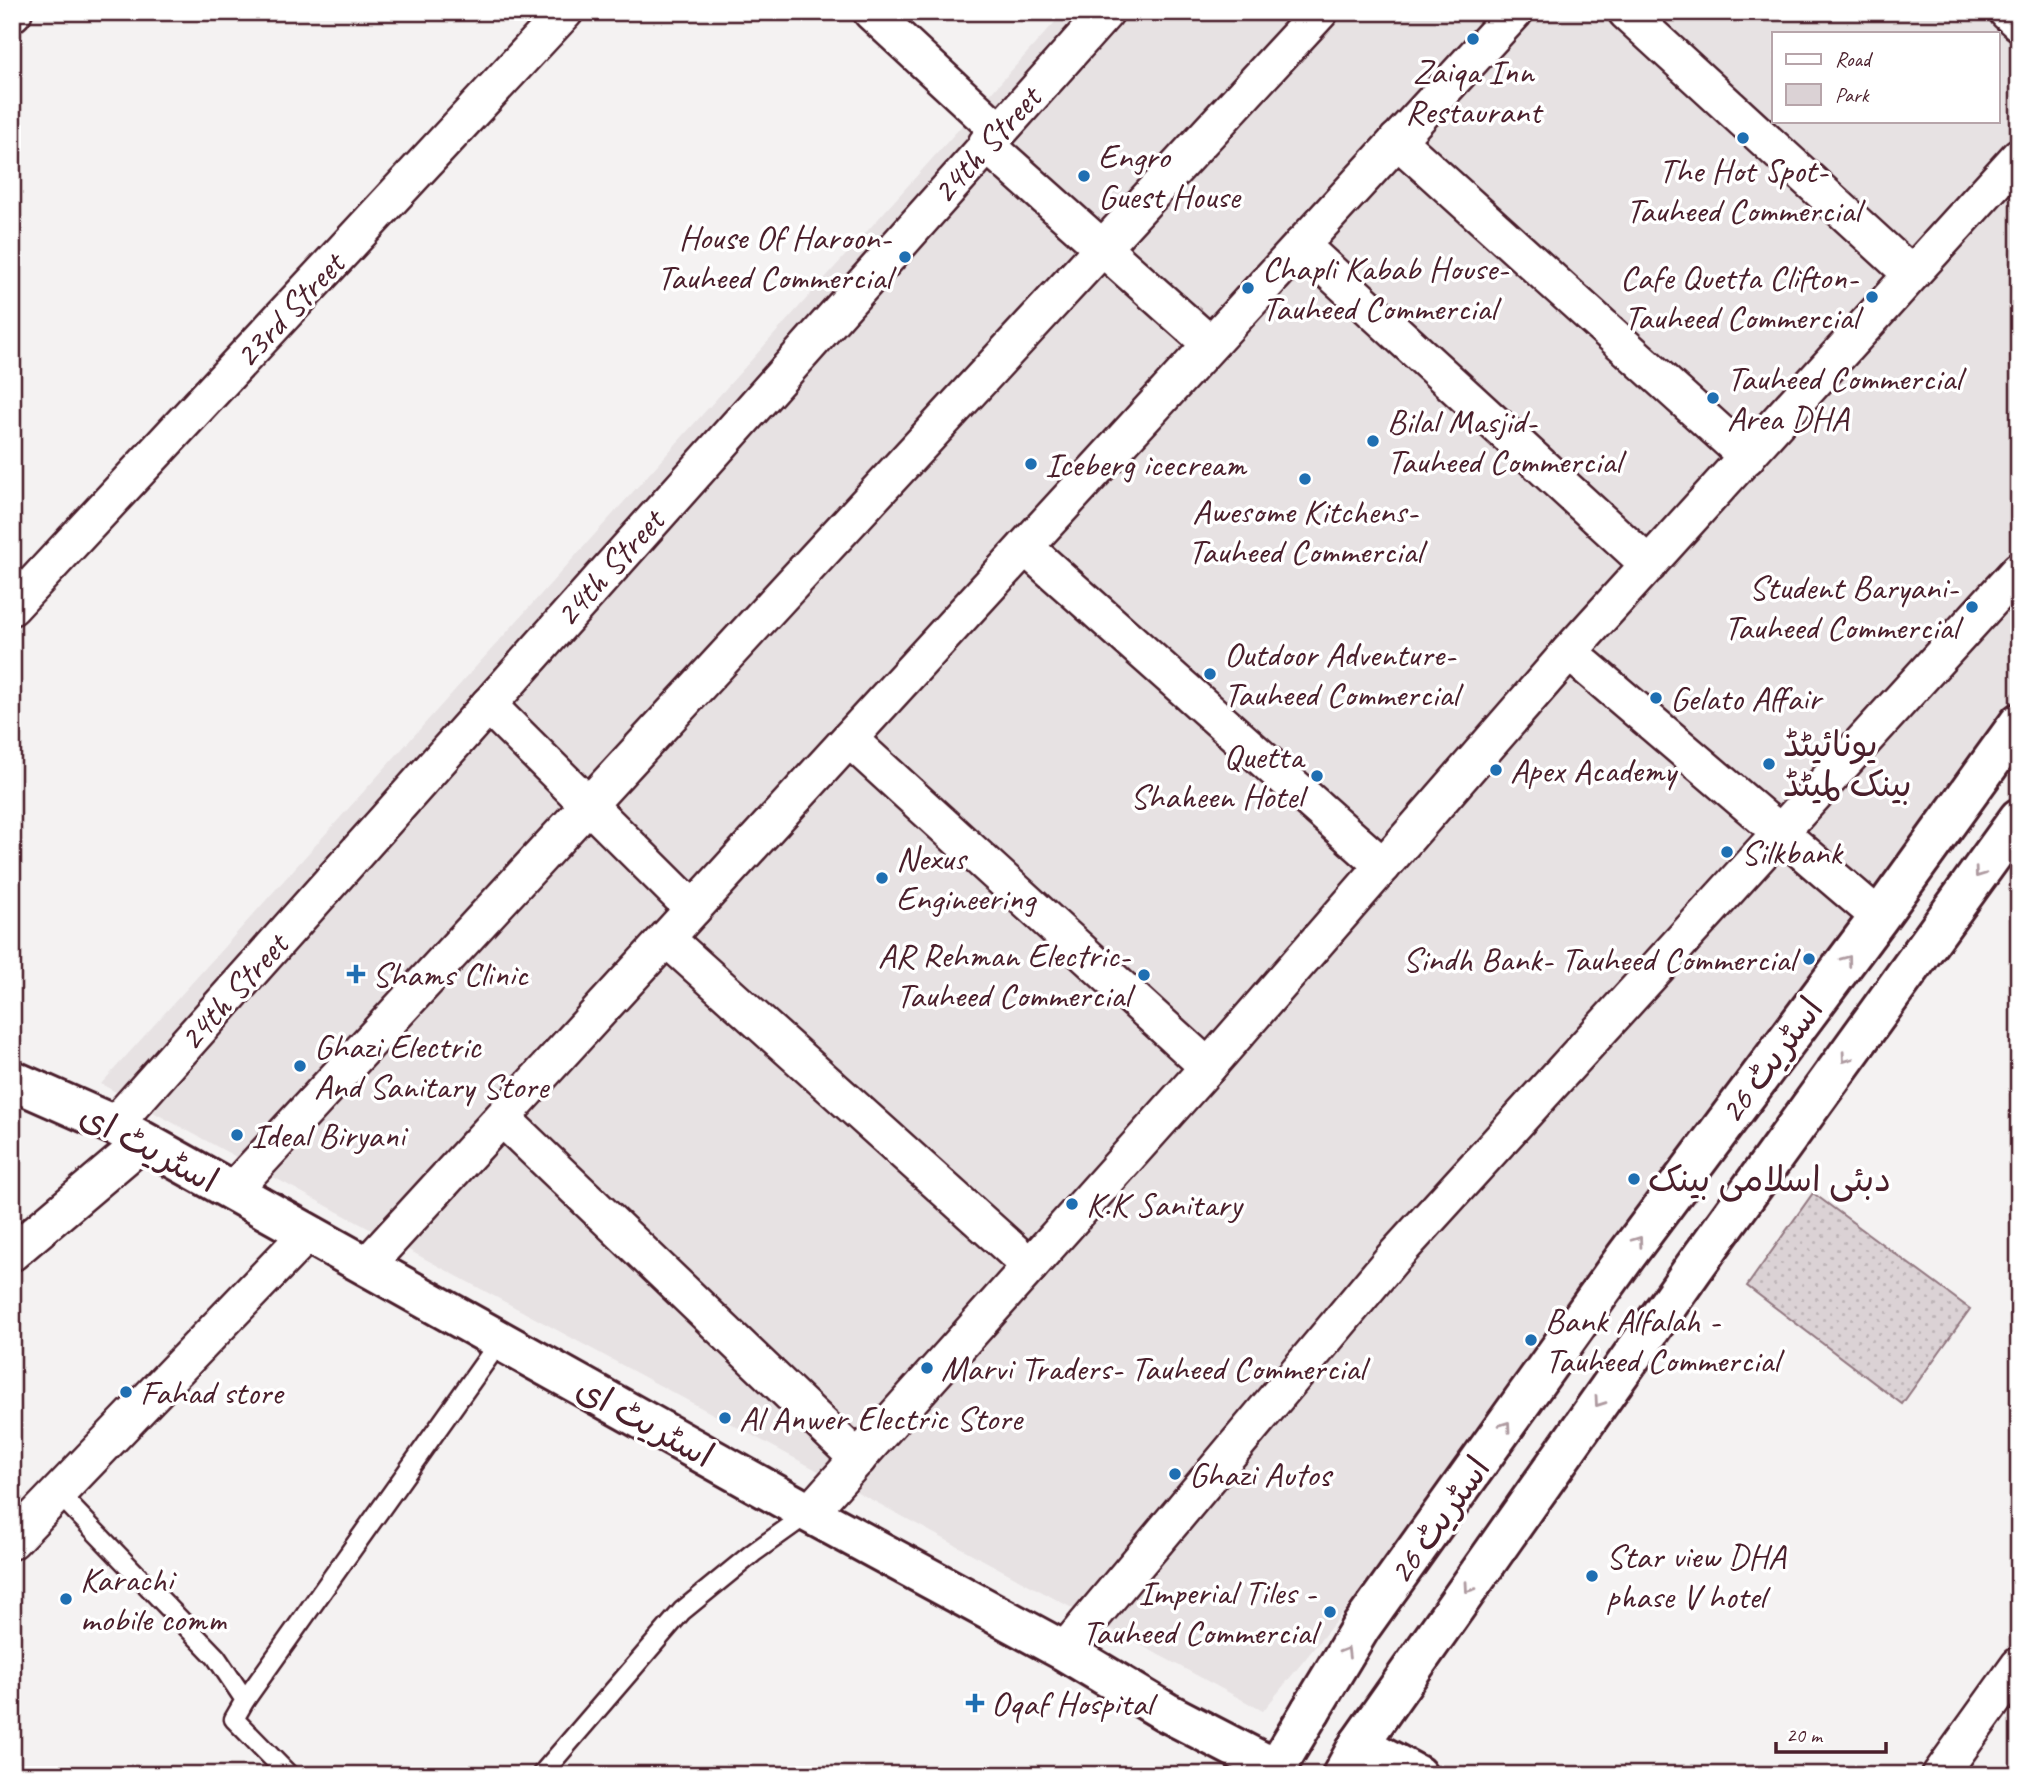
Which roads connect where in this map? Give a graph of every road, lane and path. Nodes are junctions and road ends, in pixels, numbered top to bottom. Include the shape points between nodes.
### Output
1 (565, 12) edge
2 (871, 12) edge
3 (1105, 12) edge
4 (1320, 12) edge
5 (1515, 12) edge
6 (1626, 12) edge
7 (2007, 12) edge
8 (2019, 23) edge
9 (992, 137) junction
10 (1397, 141) junction
11 (2019, 156) edge
12 (1301, 245) junction
13 (1104, 249) junction
14 (1911, 274) junction
15 (1210, 344) junction
16 (1746, 457) junction
17 (1025, 547) junction
18 (1649, 565) junction
19 (2019, 570) edge
20 (12, 607) edge
21 (1569, 652) junction
22 (488, 705) junction
23 (2019, 723) edge
24 (849, 739) junction
25 (591, 804) junction
26 (2019, 818) edge
27 (1781, 832) junction
28 (1382, 866) junction
29 (693, 909) junction
30 (1879, 917) junction
31 (667, 939) junction
32 (1208, 1067) junction
33 (12, 1080) edge
34 (502, 1118) junction
35 (129, 1134) junction
36 (232, 1191) junction
37 (307, 1234) junction
38 (12, 1253) edge
39 (366, 1266) junction
40 (1030, 1266) junction
41 (500, 1341) junction
42 (858, 1459) junction
43 (58, 1493) junction
44 (809, 1513) junction
45 (12, 1541) edge
46 (1064, 1651) junction
47 (2019, 1665) edge
48 (245, 1700) junction
49 (1351, 1759) edge
50 (1274, 1772) edge
51 (289, 1775) edge
52 (541, 1775) edge
53 (1417, 1775) edge
54 (1940, 1775) edge

1 - 20 street, 23rd Street
2 - 9 street
3 - 9 street, 24th Street
4 - 13 street
5 - 10 street
6 - 14 street
7 - 8 street
9 - 13 street
9 - 22 street, 24th Street
10 - 12 street
10 - 16 street
11 - 14 street
12 - 15 street
12 - 18 street
13 - 15 street
13 - 25 street
14 - 16 street
15 - 17 street
16 - 18 street
17 - 24 street
17 - 28 street
18 - 21 street
19 - 27 street
21 - 27 street
21 - 28 street
22 - 25 street
22 - 35 street, 24th Street
23 - 30 main road, اسٹریٹ 26
24 - 29 street
24 - 32 street
25 - 29 street
25 - 36 street
26 -> 49 main road, اسٹریٹ 26 via 1693,1269
27 - 30 street
27 - 46 street via 1392,1259
28 - 32 street
29 - 31 street
50 -> 30 main road, اسٹریٹ 26 via 1361,1627 1626,1256
31 - 34 street
31 - 40 street
32 - 40 street
33 - 35 main road, اسٹریٹ ای
34 - 39 street
34 - 42 street
35 - 36 main road, اسٹریٹ ای
35 - 38 street, 24th Street
36 - 37 main road, اسٹریٹ ای
37 - 39 main road, اسٹریٹ ای
37 - 43 street
39 - 41 main road, اسٹریٹ ای
40 - 42 street
41 - 44 main road, اسٹریٹ ای
41 - 48 lane
42 - 44 street
43 - 45 street
43 - 48 lane via 216,1657
44 - 46 main road, اسٹریٹ ای
44 - 52 lane via 682,1611
46 - 50 main road, اسٹریٹ ای
47 - 54 street
48 - 51 lane via 234,1719
49 - 53 main road

